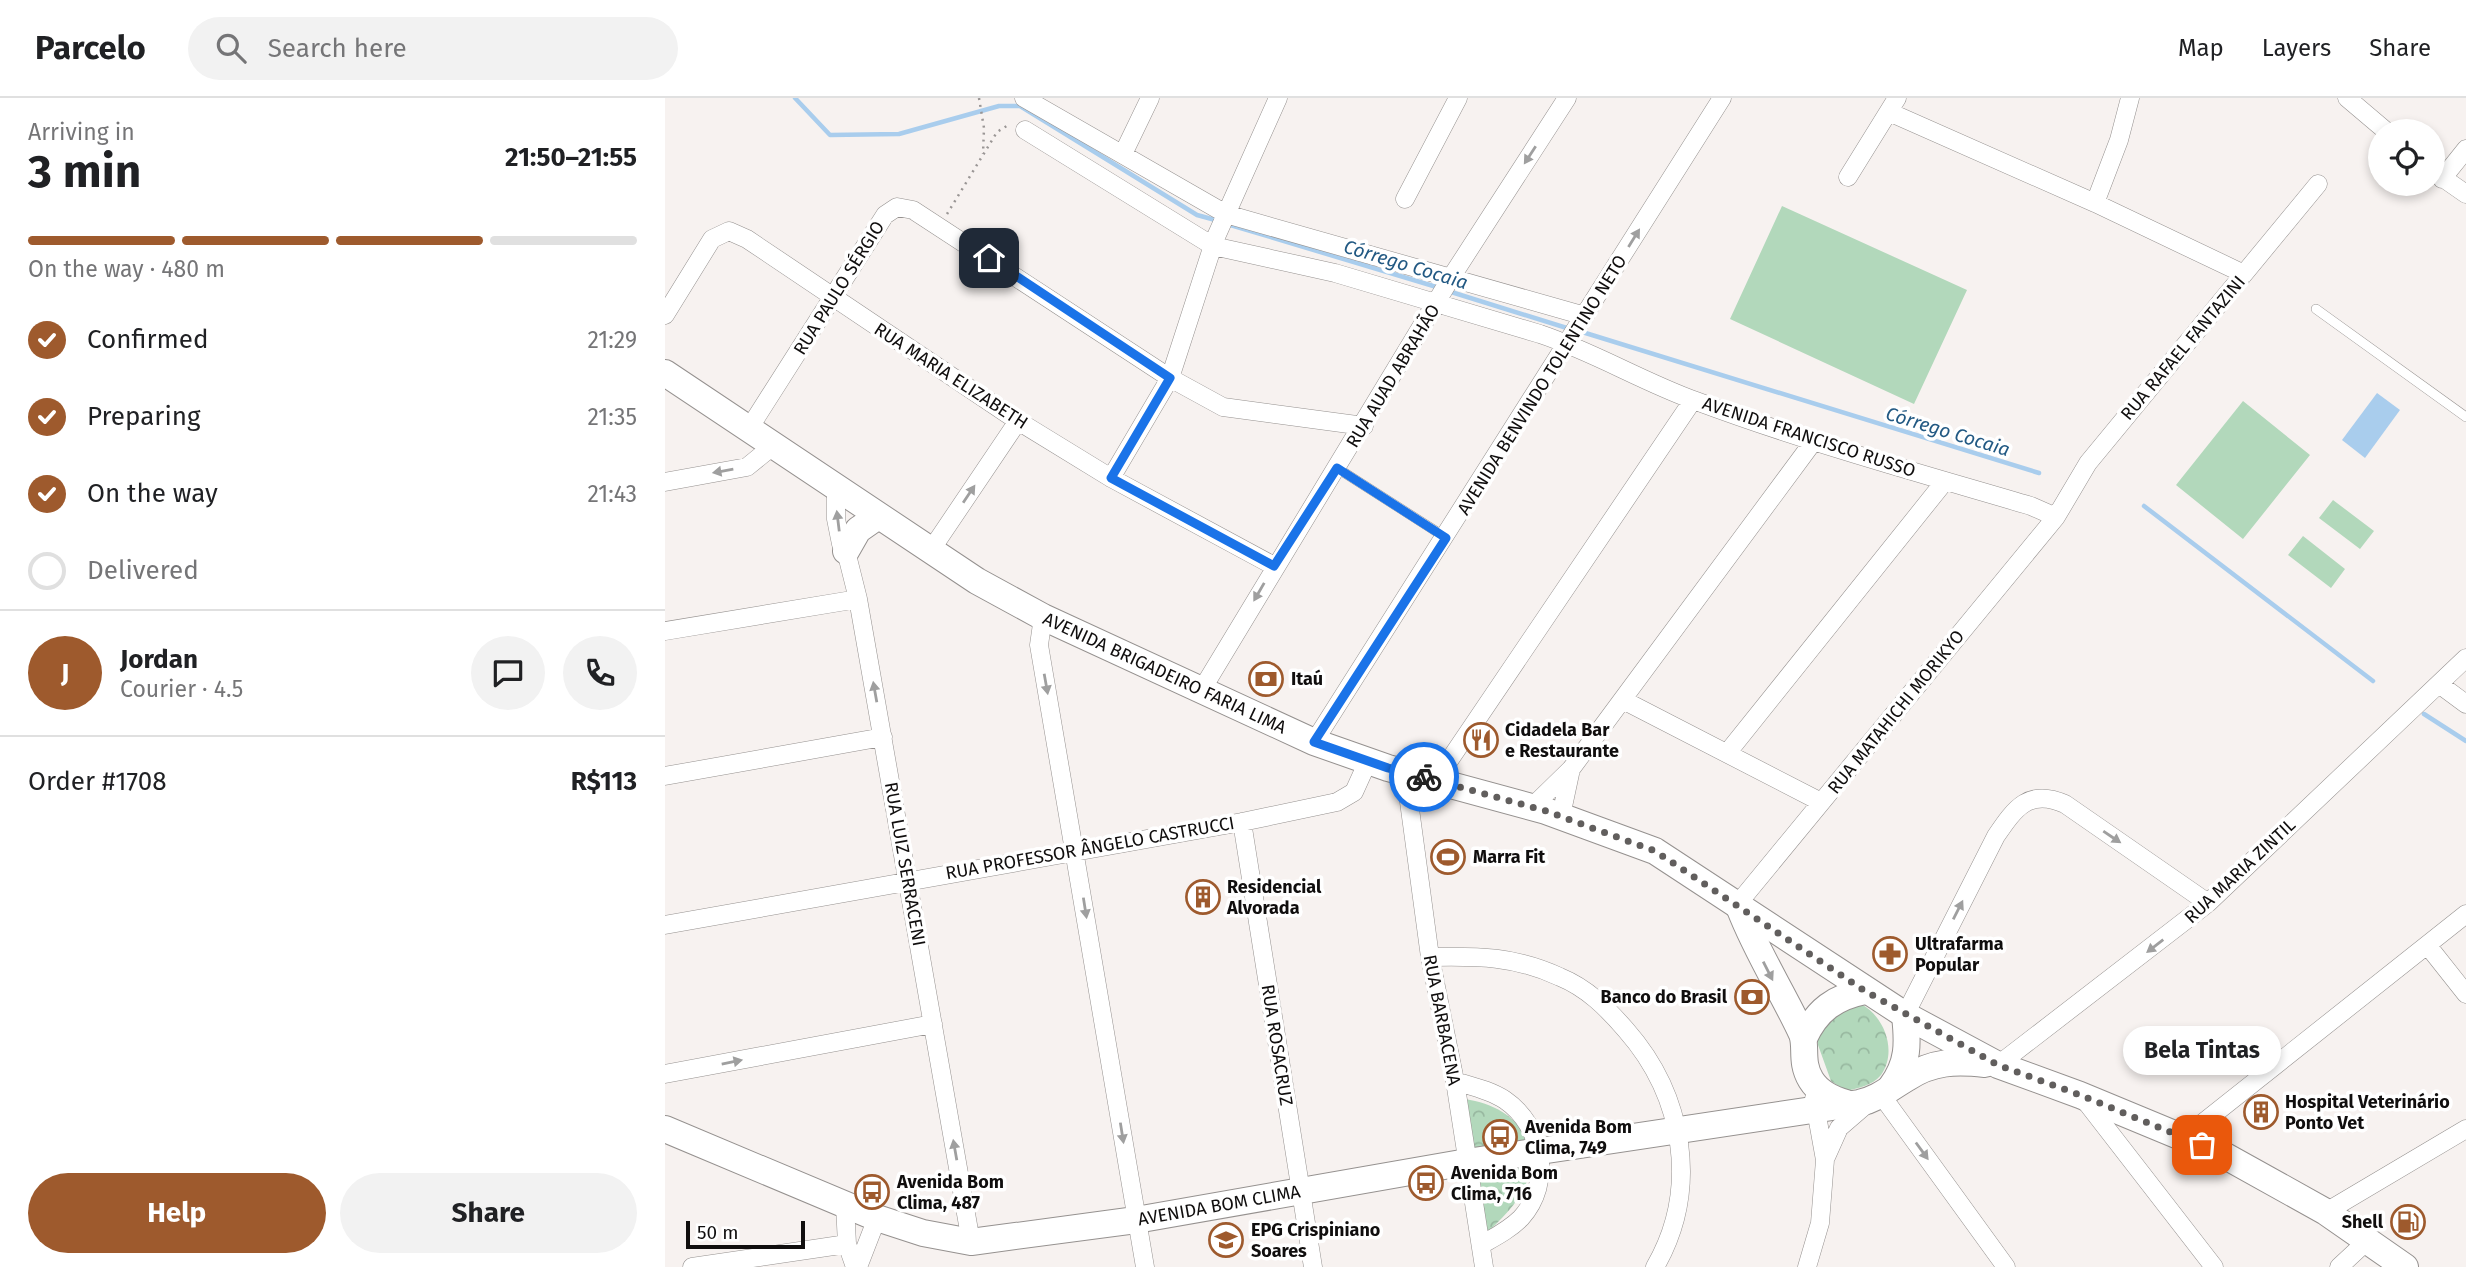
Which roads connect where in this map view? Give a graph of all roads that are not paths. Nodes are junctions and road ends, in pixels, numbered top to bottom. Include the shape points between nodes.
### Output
1 (1024, 98) edge
2 (1150, 98) edge
3 (1278, 98) edge
4 (1458, 98) edge
5 (1722, 98) edge
6 (2130, 98) edge
7 (2347, 98) edge
8 (1561, 100) edge
9 (1893, 105) edge
10 (2372, 119) edge
11 (1025, 130) road end
12 (2466, 149) edge
13 (1123, 155) junction
14 (2445, 168) edge
15 (1848, 177) dead end
16 (2445, 180) edge
17 (2318, 184) dead end
18 (2466, 194) edge
19 (1405, 199) dead end
20 (2095, 203) junction
21 (1224, 217) junction
22 (1214, 243) junction
23 (2244, 274) junction
24 (1444, 290) junction
25 (834, 299) junction
26 (2316, 309) dead end
27 (665, 315) edge
28 (1583, 319) junction
29 (1569, 341) junction
30 (665, 373) edge
31 (1170, 378) junction
32 (1693, 400) junction
33 (2466, 416) edge
34 (1018, 421) junction
35 (1364, 426) junction
36 (750, 427) junction
37 (1813, 442) junction
38 (774, 445) junction
39 (1337, 468) junction
40 (1111, 478) junction
41 (1945, 481) junction
42 (665, 482) edge
43 (836, 489) junction
44 (2060, 510) junction
45 (878, 516) junction
46 (1446, 538) junction
47 (931, 550) junction
48 (846, 551) junction
49 (1274, 566) junction
50 (858, 599) junction
51 (1043, 617) junction
52 (665, 631) edge
53 (2466, 658) edge
54 (2439, 684) junction
55 (1201, 691) junction
56 (1623, 700) junction
57 (2466, 705) edge
58 (883, 737) junction
59 (1314, 742) junction
60 (1459, 747) junction
61 (1728, 752) junction
62 (1369, 761) junction
63 (1571, 769) junction
64 (1405, 772) junction
65 (665, 776) edge
66 (1436, 780) junction
67 (1467, 789) junction
68 (1821, 802) junction
69 (1532, 807) junction
70 (1561, 816) junction
71 (1242, 822) junction
72 (1075, 851) junction
73 (907, 880) junction
74 (2208, 903) junction
75 (1738, 907) junction
76 (2466, 914) edge
77 (665, 925) edge
78 (2428, 946) junction
79 (1430, 957) junction
80 (1865, 991) junction
81 (2466, 994) edge
82 (1905, 1015) junction
83 (933, 1024) junction
84 (1804, 1038) junction
85 (1998, 1065) junction
86 (665, 1074) edge
87 (1811, 1080) junction
88 (1455, 1081) junction
89 (2080, 1095) junction
90 (1872, 1097) junction
91 (1816, 1107) junction
92 (1789, 1112) junction
93 (2140, 1119) junction
94 (665, 1129) edge
95 (1678, 1129) junction
96 (2464, 1133) edge
97 (2185, 1138) junction
98 (1540, 1151) junction
99 (2127, 1156) junction
100 (1825, 1160) junction
101 (1467, 1162) junction
102 (1300, 1192) junction
103 (845, 1205) junction
104 (2326, 1212) junction
105 (877, 1218) junction
106 (1136, 1220) junction
107 (2368, 1240) junction
108 (971, 1242) junction
109 (847, 1244) junction
110 (1481, 1245) junction
111 (692, 1267) edge
112 (856, 1267) edge
113 (1145, 1267) edge
114 (1313, 1267) edge
115 (1484, 1267) edge
116 (1655, 1267) edge
117 (1807, 1267) edge
118 (2006, 1267) edge
119 (2214, 1267) edge
120 (2339, 1267) edge
121 (2405, 1267) edge

1 - 13 street
2 - 13 street
3 - 21 street
4 - 19 street
28 -> 5 street, AVENIDA BENVINDO TOLENTINO NETO
6 - 20 street
7 - 10 street
8 -> 24 street, RUA AUAD ABRAHÃO
9 - 15 street
9 - 20 street
11 - 22 street
12 - 14 street
13 - 21 street
16 - 18 street
17 - 23 street, RUA RAFAEL FANTAZINI
20 - 23 street
21 - 22 street
21 - 24 street
22 - 24 street via 1335,273
22 - 31 street
23 - 44 street, RUA RAFAEL FANTAZINI via 2088,463
24 - 28 street
24 - 29 street, AVENIDA FRANCISCO RUSSO
24 - 35 street, RUA AUAD ABRAHÃO
25 - 27 street, RUA MARIA ELIZABETH via 729,231 712,239
25 - 31 street, RUA PAULO SÉRGIO via 885,215 897,207 913,210
25 - 34 street, RUA MARIA ELIZABETH
25 - 36 street, RUA PAULO SÉRGIO
26 - 33 lane
28 - 29 street, AVENIDA BENVINDO TOLENTINO NETO
29 - 32 street, AVENIDA FRANCISCO RUSSO
29 - 46 street, AVENIDA BENVINDO TOLENTINO NETO
30 - 36 main road, AVENIDA BRIGADEIRO FARIA LIMA
31 - 35 street, RUA PAULO SÉRGIO via 1233,411
31 - 40 street
32 - 37 street, AVENIDA FRANCISCO RUSSO
32 - 60 street
34 - 40 street, RUA MARIA ELIZABETH
47 -> 34 street
35 - 39 street, RUA AUAD ABRAHÃO
36 - 38 main road, AVENIDA BRIGADEIRO FARIA LIMA
37 - 41 street, AVENIDA FRANCISCO RUSSO
37 - 56 street
38 -> 42 street via 747,467
38 - 43 main road, AVENIDA BRIGADEIRO FARIA LIMA
39 - 46 lane
39 - 49 street, RUA AUAD ABRAHÃO
40 - 49 street, RUA MARIA ELIZABETH
41 - 44 street, AVENIDA FRANCISCO RUSSO
41 - 61 street
43 - 45 main road, AVENIDA BRIGADEIRO FARIA LIMA
48 -> 43 street, RUA LUIZ SERRACENI via 841,544
44 - 68 street, RUA MATAHICHI MORIKYO
45 - 47 main road, AVENIDA BRIGADEIRO FARIA LIMA
45 - 48 main road via 858,530
46 - 59 street, AVENIDA BENVINDO TOLENTINO NETO
47 - 51 main road, AVENIDA BRIGADEIRO FARIA LIMA
48 - 50 street, RUA LUIZ SERRACENI
49 -> 55 street, RUA AUAD ABRAHÃO
50 - 52 street
58 -> 50 street, RUA LUIZ SERRACENI
51 - 55 main road, AVENIDA BRIGADEIRO FARIA LIMA
51 -> 72 street via 1039,645
53 - 54 street, RUA MARIA ZINTIL
54 - 57 street
54 - 74 street, RUA MARIA ZINTIL
55 - 59 main road, AVENIDA BRIGADEIRO FARIA LIMA
56 - 61 street
56 - 63 street
58 - 65 street
58 - 73 street, RUA LUIZ SERRACENI
59 - 62 main road, AVENIDA BRIGADEIRO FARIA LIMA
60 - 66 street
60 - 67 street
61 - 68 street
62 - 64 main road, AVENIDA BRIGADEIRO FARIA LIMA
62 - 71 street, RUA PROFESSOR ÂNGELO CASTRUCCI via 1347,799
63 - 69 street
63 - 70 street
64 - 66 main road, AVENIDA BRIGADEIRO FARIA LIMA
64 - 79 street, RUA BARBACENA
66 - 67 main road, AVENIDA BRIGADEIRO FARIA LIMA
67 - 69 main road, AVENIDA BRIGADEIRO FARIA LIMA
68 - 75 street, RUA MATAHICHI MORIKYO
69 - 70 main road, AVENIDA BRIGADEIRO FARIA LIMA
70 - 75 main road, AVENIDA BRIGADEIRO FARIA LIMA via 1655,851
71 - 72 street, RUA PROFESSOR ÂNGELO CASTRUCCI
71 - 102 street, RUA ROSACRUZ
72 - 73 street, RUA PROFESSOR ÂNGELO CASTRUCCI
72 -> 106 street
73 - 77 street, RUA PROFESSOR ÂNGELO CASTRUCCI
73 - 83 street, RUA LUIZ SERRACENI
82 -> 74 street via 1996,836 2030,799 2042,797 2065,804
74 -> 85 street, RUA MARIA ZINTIL
75 - 80 main road, AVENIDA BRIGADEIRO FARIA LIMA
75 -> 84 main road
76 - 78 street
78 - 81 street
78 - 97 street
79 - 88 street, RUA BARBACENA
79 - 95 street via 1490,956 1519,962 1562,977 1598,999 1647,1053 1662,1080
80 - 82 main road, AVENIDA BRIGADEIRO FARIA LIMA
80 - 84 main road via 1834,1001 1811,1023
82 - 85 main road, AVENIDA BRIGADEIRO FARIA LIMA
82 - 90 main road via 1906,1061
86 -> 83 street
108 -> 83 street, RUA LUIZ SERRACENI
84 - 87 main road via 1803,1058
85 - 89 main road, AVENIDA BRIGADEIRO FARIA LIMA
85 - 90 main road, AVENIDA BOM CLIMA via 1942,1062
87 - 90 main road via 1825,1095
87 - 91 street
87 - 92 main road via 1805,1096
88 - 98 street via 1505,1100 1528,1124
88 - 101 street, RUA BARBACENA
89 - 93 main road, AVENIDA BRIGADEIRO FARIA LIMA
89 - 99 street
90 - 91 main road, AVENIDA BOM CLIMA
90 - 100 street via 1839,1128
90 -> 118 street
91 - 92 main road, AVENIDA BOM CLIMA
91 - 100 street
92 - 95 main road, AVENIDA BOM CLIMA
93 - 97 main road, AVENIDA BRIGADEIRO FARIA LIMA
93 - 99 street via 2127,1143
94 - 103 main road, AVENIDA BOM CLIMA
95 - 98 main road, AVENIDA BOM CLIMA
95 - 116 street via 1682,1185 1675,1223
96 - 104 street
97 - 104 main road, AVENIDA BRIGADEIRO FARIA LIMA
98 - 101 main road, AVENIDA BOM CLIMA
98 - 110 street via 1540,1180 1522,1216
99 - 119 street
100 - 117 street via 1820,1223
101 - 102 main road, AVENIDA BOM CLIMA
101 - 110 street, RUA BARBACENA
102 - 106 main road, AVENIDA BOM CLIMA
102 - 114 street, RUA ROSACRUZ
103 - 105 main road, AVENIDA BOM CLIMA
103 - 109 street
104 - 107 main road, AVENIDA BRIGADEIRO FARIA LIMA
105 - 108 main road, AVENIDA BOM CLIMA
105 - 112 street
106 - 108 main road, AVENIDA BOM CLIMA
106 - 113 street
107 - 120 street
107 - 121 main road, AVENIDA BRIGADEIRO FARIA LIMA
109 - 111 street
109 - 112 street
110 - 115 street, RUA BARBACENA

